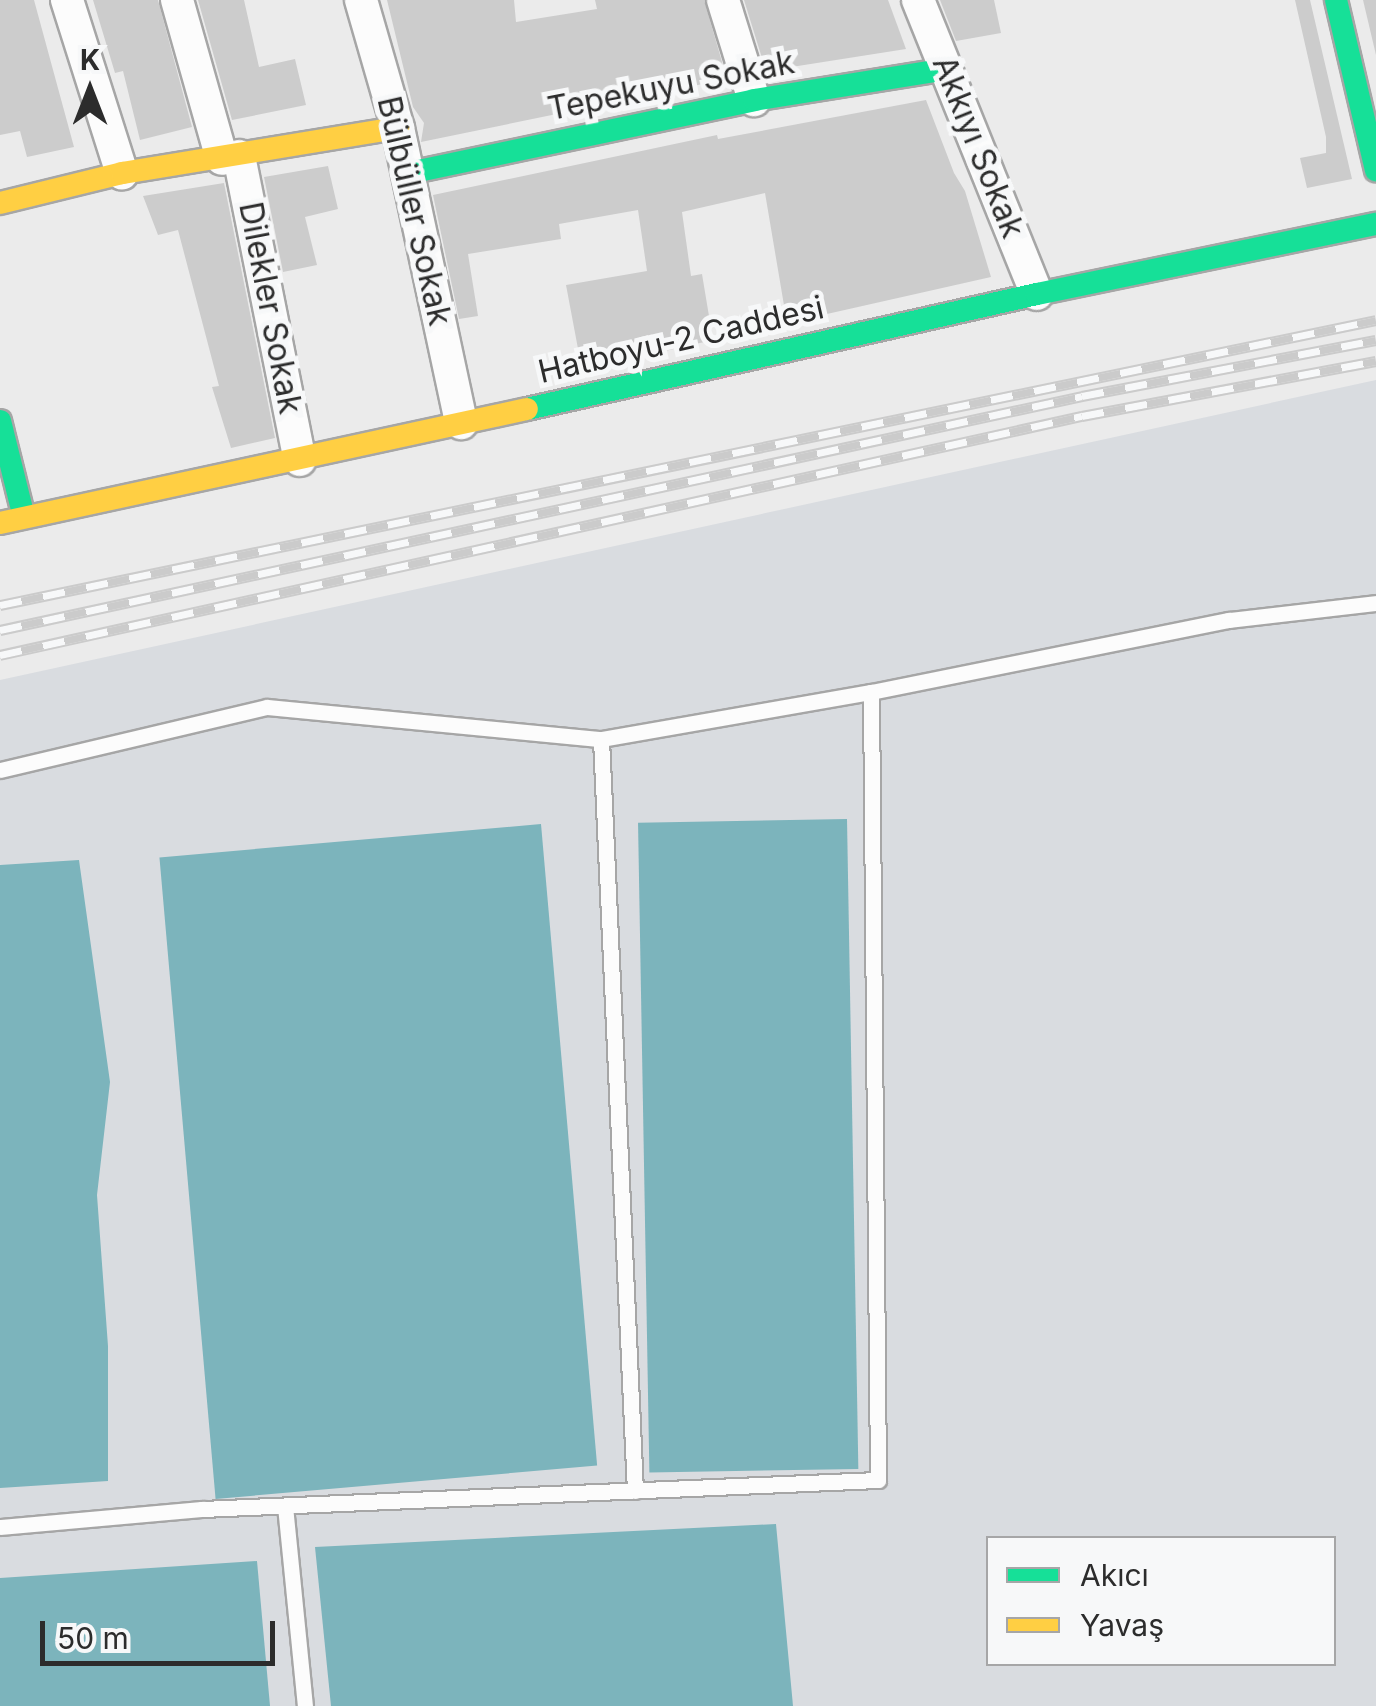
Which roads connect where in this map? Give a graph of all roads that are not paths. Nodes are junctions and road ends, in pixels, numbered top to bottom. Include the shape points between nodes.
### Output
1 (67, 0) edge
2 (177, 0) edge
3 (362, 0) edge
4 (723, 0) edge
5 (918, 0) edge
6 (1336, 0) edge
7 (947, 69) junction
8 (754, 100) junction
9 (398, 128) junction
10 (230, 157) junction
11 (1376, 170) edge
12 (122, 173) junction
13 (409, 173) junction
14 (0, 203) edge
15 (1376, 224) edge
16 (1037, 294) junction
17 (0, 421) edge
18 (460, 423) junction
19 (300, 460) junction
20 (24, 517) junction
21 (0, 523) edge
22 (1376, 604) edge
23 (871, 692) junction
24 (601, 739) junction
25 (0, 770) edge
26 (636, 1491) junction
27 (285, 1506) junction
28 (0, 1527) edge
29 (305, 1706) edge

1 - 12 street
2 - 10 street, Dilekler Sokak
3 - 9 street, Bülbüller Sokak
4 - 8 street
5 - 7 street, Akkıyı Sokak
6 - 11 main road
7 - 8 main road, Tepekuyu Sokak
7 - 16 street, Akkıyı Sokak
8 - 13 main road, Tepekuyu Sokak
9 - 10 main road
9 - 13 street, Bülbüller Sokak
10 - 12 main road
10 - 19 street, Dilekler Sokak
12 - 14 main road
13 - 18 street, Bülbüller Sokak
15 - 16 main road, Hatboyu-2 Caddesi
16 - 18 main road, Hatboyu-2 Caddesi
17 - 20 main road
18 - 19 main road, Hatboyu-2 Caddesi
19 - 20 main road, Hatboyu-2 Caddesi
20 - 21 main road, Hatboyu-2 Caddesi
22 - 23 lane via 1229,620
23 - 24 lane
23 - 26 lane via 878,1480
24 - 25 lane via 267,707
24 - 26 lane
26 - 27 lane
27 - 28 lane
27 - 29 lane

